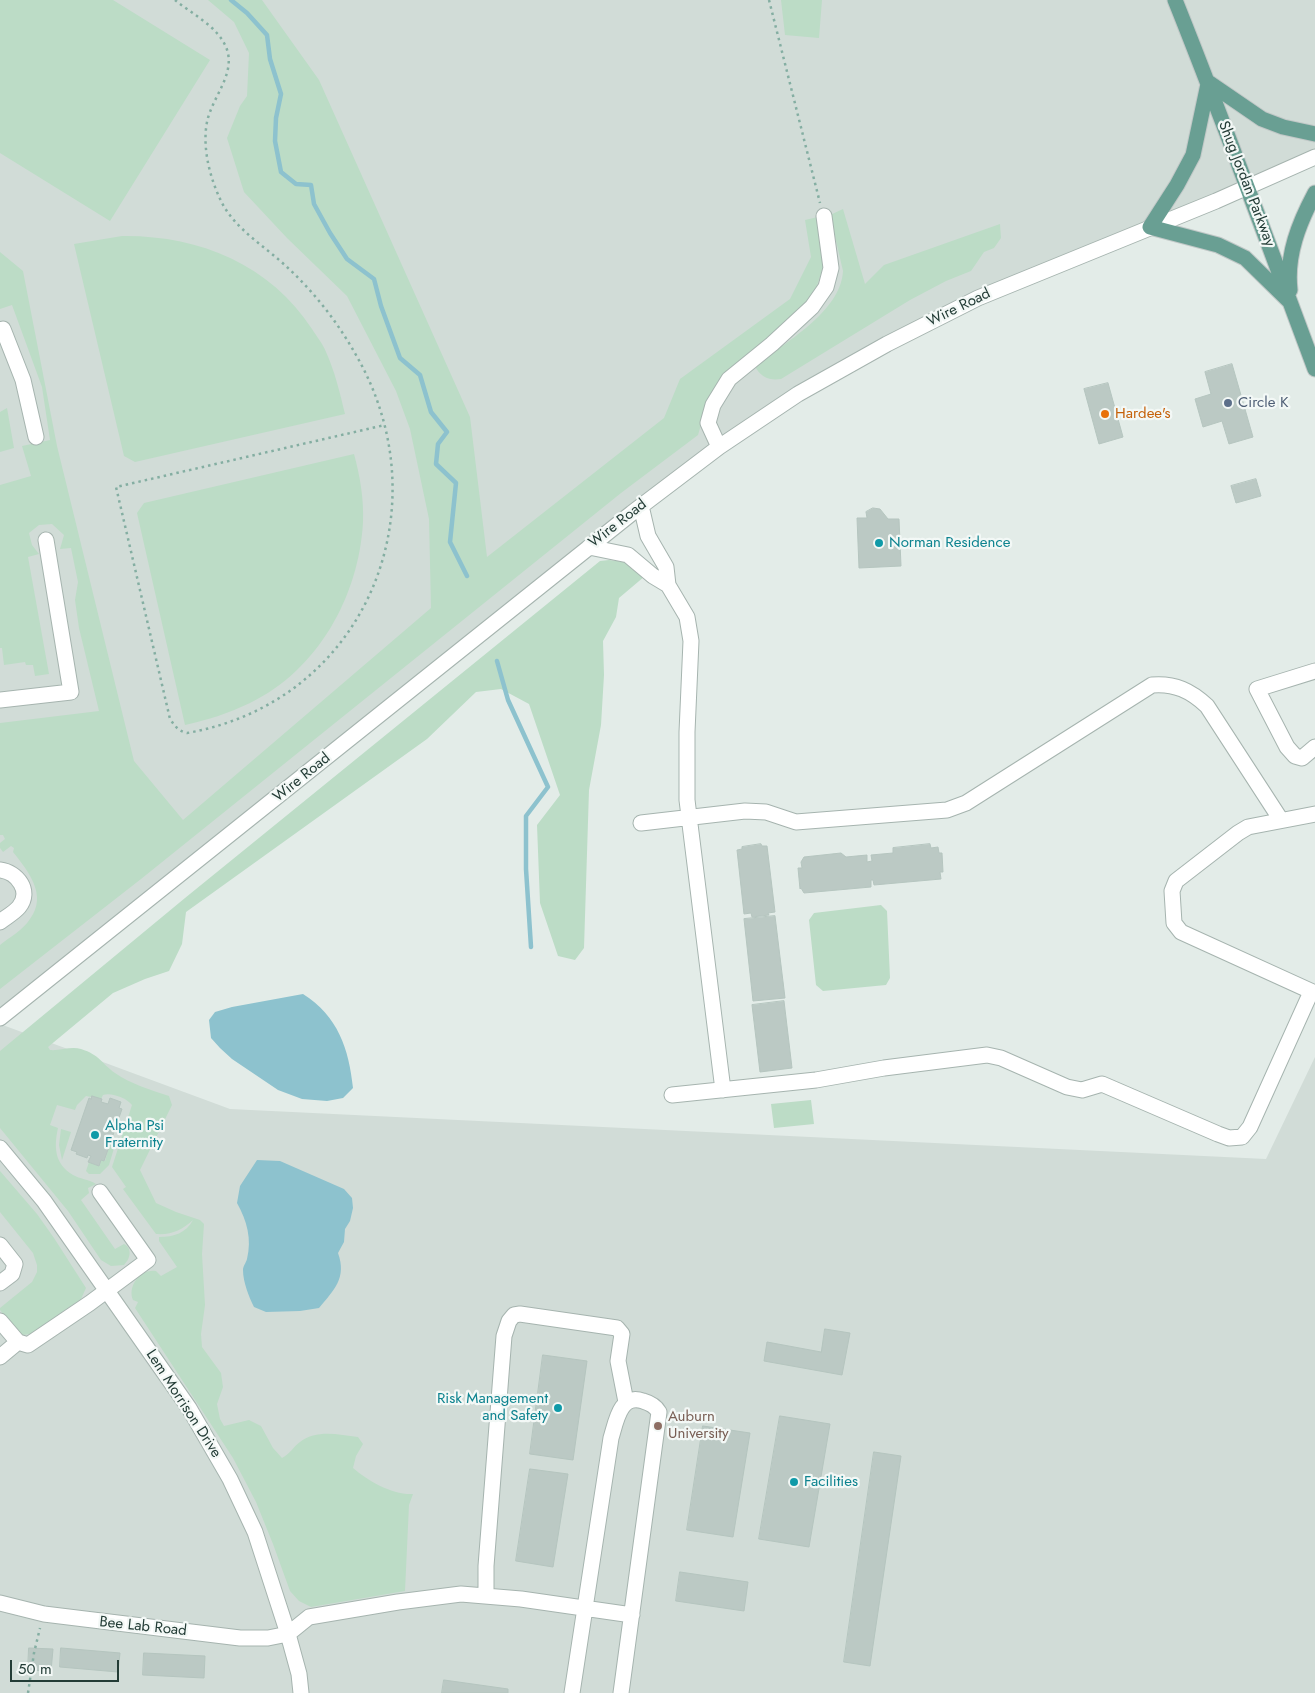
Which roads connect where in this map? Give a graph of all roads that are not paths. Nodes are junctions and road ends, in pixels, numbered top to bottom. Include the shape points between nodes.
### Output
1 (1175, 0) edge
2 (1208, 82) junction
3 (1315, 134) edge
4 (1315, 157) edge
5 (1246, 188) junction
6 (1315, 193) edge
7 (824, 216) road end
8 (1150, 228) junction
9 (1292, 304) junction
10 (0, 330) edge
11 (1315, 368) edge
12 (36, 436) dead end
13 (719, 447) junction
14 (641, 506) junction
15 (46, 540) dead end
16 (589, 547) junction
17 (668, 585) junction
18 (1315, 671) edge
19 (0, 700) edge
20 (1315, 747) edge
21 (1315, 814) edge
22 (690, 818) junction
23 (1281, 820) junction
24 (640, 822) dead end
25 (0, 870) edge
26 (0, 922) edge
27 (1313, 992) edge
28 (0, 1018) edge
29 (723, 1090) junction
30 (672, 1095) dead end
31 (0, 1148) edge
32 (100, 1192) dead end
33 (0, 1245) edge
34 (0, 1283) edge
35 (106, 1290) junction
36 (0, 1321) edge
37 (18, 1342) junction
38 (0, 1357) edge
39 (626, 1402) junction
40 (486, 1596) junction
41 (0, 1603) edge
42 (585, 1608) junction
43 (632, 1615) junction
44 (288, 1634) junction
45 (301, 1693) edge
46 (572, 1693) edge
47 (622, 1693) edge

1 - 2 main road, Shug Jordan Parkway
2 - 3 main road via 1262,119
2 - 5 main road, Shug Jordan Parkway
2 - 8 main road via 1193,155
4 - 5 street, Wire Road
5 - 8 street, Wire Road
5 - 9 main road, Shug Jordan Parkway
6 - 9 main road via 1296,232 1288,277
7 - 13 street via 831,268 826,287 812,307 729,379 713,404 708,423
8 - 9 main road via 1218,245 1245,258
8 - 13 street, Wire Road via 978,298 887,344 798,394
9 - 11 main road, Shug Jordan Parkway
10 - 12 street via 3,329 24,380
13 - 14 street, Wire Road
14 - 16 street, Wire Road
14 - 17 street via 648,536 666,567
15 - 19 street via 71,692
16 - 17 street via 628,555
16 - 28 street, Wire Road
17 - 22 street via 687,617 691,642 686,768
18 - 20 street via 1257,689 1287,747 1302,758
21 - 23 street
22 - 23 street via 745,810 766,812 796,822 947,810 966,803 1152,685 1167,684 1194,694 1207,706
22 - 24 street
22 - 29 street
23 - 27 street via 1248,827 1176,881 1172,891 1174,923 1181,932
25 - 26 street via 16,876 24,891 18,907
27 - 29 street via 1250,1127 1242,1137 1229,1138 1218,1134 1102,1084 1082,1090 1067,1087 987,1055
29 - 30 street
31 - 35 street, Lem Morrison Drive via 44,1201
32 - 35 street via 148,1260
33 - 34 street via 15,1264 12,1274
35 - 37 street via 28,1345
35 - 44 street, Lem Morrison Drive via 189,1408 230,1479 255,1532
36 - 37 street
37 - 38 street
39 - 40 street via 618,1361 622,1334 617,1328 520,1314 509,1321 504,1336
39 - 42 street via 611,1438
39 - 43 street via 645,1401 660,1412
40 - 42 street
40 - 44 street via 461,1594 309,1617
41 - 44 street, Bee Lab Road via 44,1614 240,1638
42 - 43 street
42 - 46 street
43 - 47 street
44 - 45 street, Lem Morrison Drive

